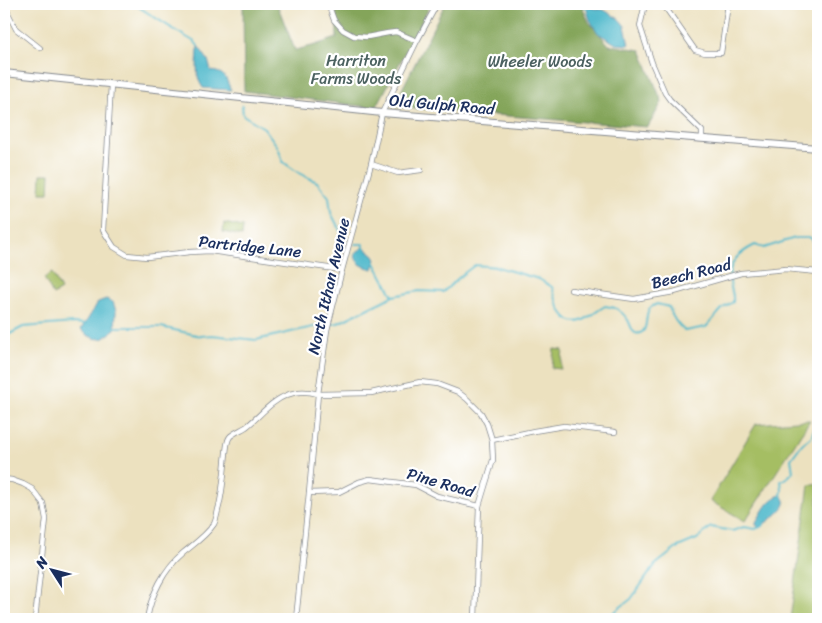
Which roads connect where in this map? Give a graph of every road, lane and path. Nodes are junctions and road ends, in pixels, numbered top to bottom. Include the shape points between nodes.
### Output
1 (328, 4) edge
2 (437, 4) edge
3 (645, 4) edge
4 (662, 4) edge
5 (728, 4) edge
6 (4, 5) edge
7 (417, 42) junction
8 (40, 48) dead end
9 (4, 73) edge
10 (111, 84) junction
11 (382, 113) junction
12 (702, 139) junction
13 (818, 148) edge
14 (372, 164) junction
15 (421, 170) dead end
16 (342, 270) junction
17 (818, 272) edge
18 (571, 290) dead end
19 (318, 394) junction
20 (615, 432) dead end
21 (492, 440) junction
22 (4, 479) edge
23 (309, 493) junction
24 (479, 506) junction
25 (35, 619) edge
26 (147, 619) edge
27 (296, 619) edge
28 (475, 619) edge

1 - 7 street via 334,20 354,36 367,38 396,32
2 - 7 street, North Ithan Avenue
3 - 12 street via 640,26 652,63 670,100 702,131
4 - 5 street via 696,50 721,53
6 - 8 street via 16,30
7 - 11 street, North Ithan Avenue
9 - 10 street, Old Gulph Road
10 - 11 street, Old Gulph Road
10 - 16 street, Partridge Lane via 103,230 114,247 127,255 147,257 210,251
11 - 12 street, Old Gulph Road
11 - 14 street, North Ithan Avenue
12 - 13 street, Old Gulph Road
14 - 15 street via 398,173
14 - 16 street, North Ithan Avenue
16 - 19 street, North Ithan Avenue via 327,330
17 - 18 street, Beech Road via 786,269 740,273 674,292 634,299
19 - 21 street via 371,393 420,382 437,384 467,399 484,418
19 - 23 street, North Ithan Avenue
19 - 26 street via 295,392 286,395 231,435 226,445 221,499 215,522 169,568 159,584
20 - 21 street via 564,426
21 - 24 street via 493,460
22 - 25 street via 29,486 44,503 46,519
23 - 24 street, Pine Road via 339,492 370,479 416,485 436,496
23 - 27 street, North Ithan Avenue
24 - 28 street

